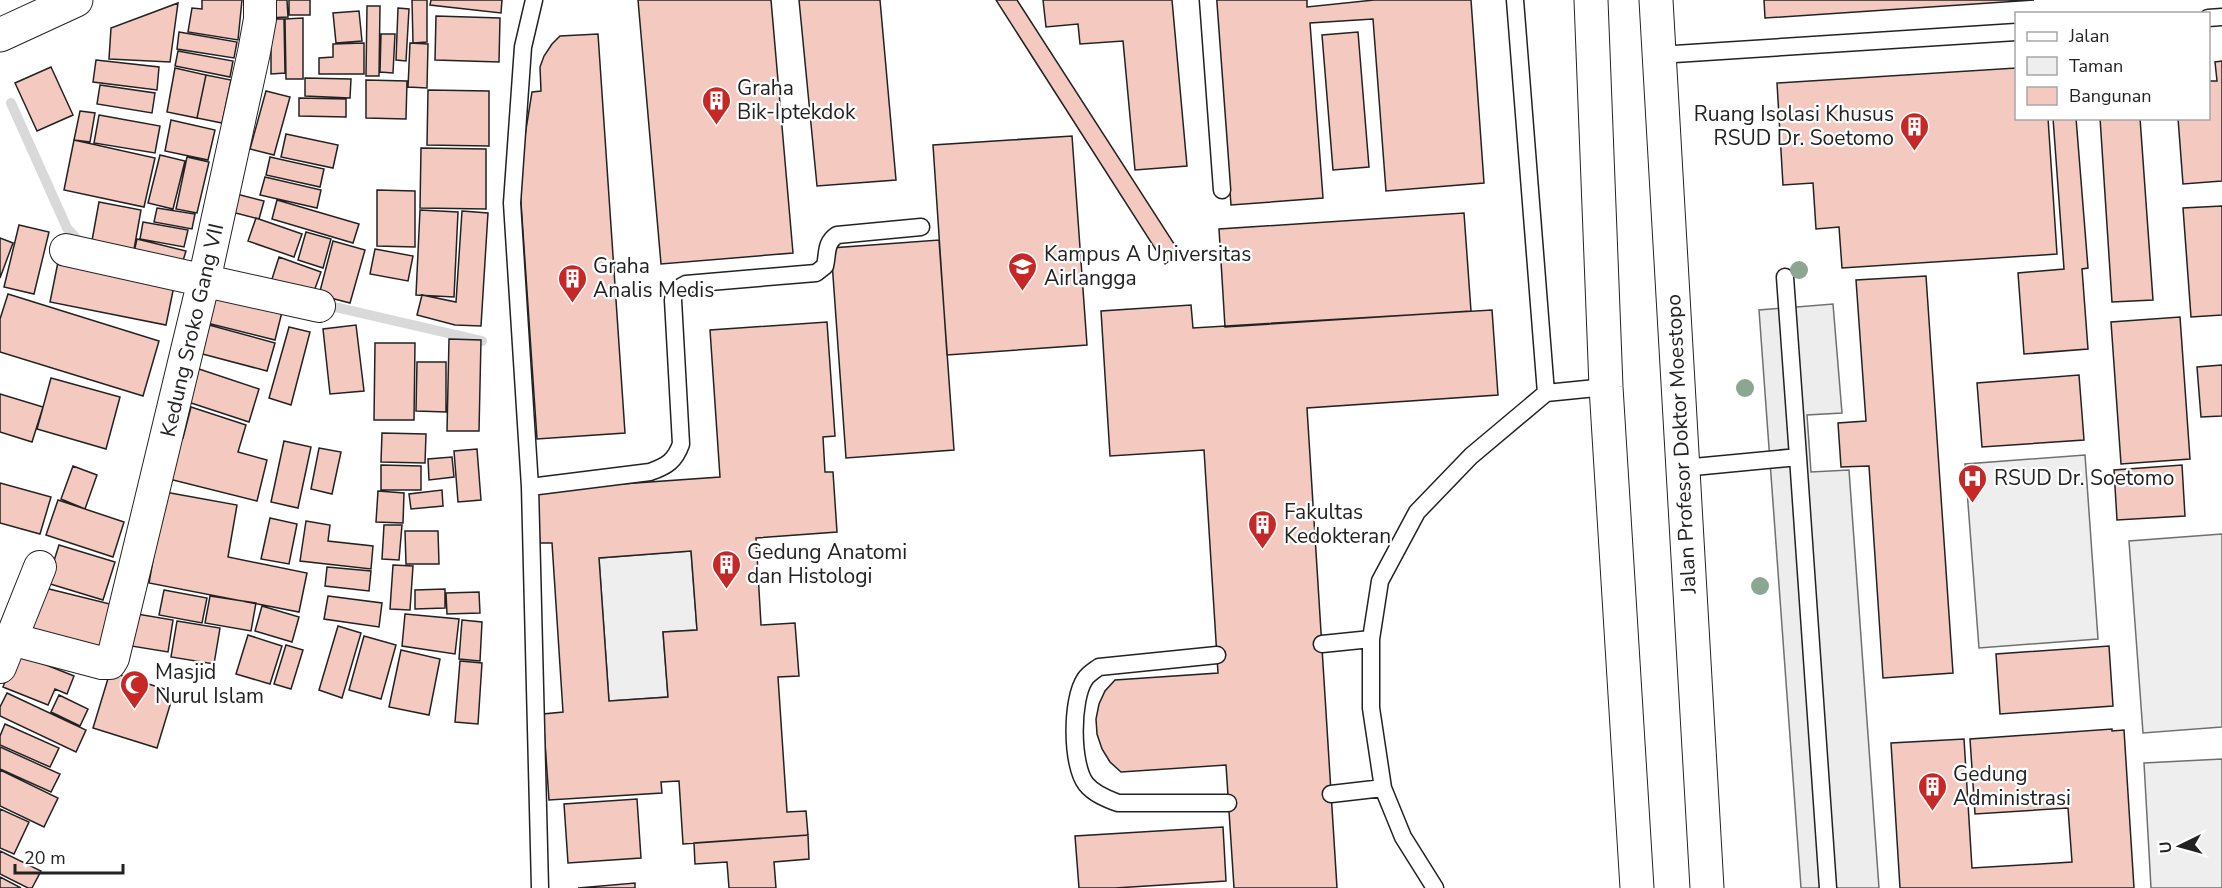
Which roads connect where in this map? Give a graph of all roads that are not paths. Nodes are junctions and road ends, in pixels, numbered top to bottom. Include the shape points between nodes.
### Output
1 (76, 0) edge
2 (260, 0) edge
3 (534, 0) edge
4 (1208, 0) edge
5 (1515, 0) edge
6 (1591, 0) edge
7 (1656, 0) edge
8 (2015, 32) edge
9 (0, 35) edge
10 (1659, 55) junction
11 (1222, 190) dead end
12 (921, 227) dead end
13 (66, 250) dead end
14 (206, 274) junction
15 (1785, 277) dead end
16 (319, 306) dead end
17 (1606, 387) junction
18 (1546, 393) junction
19 (1798, 458) junction
20 (1683, 468) junction
21 (530, 487) junction
22 (40, 567) dead end
23 (1371, 639) junction
24 (1322, 644) dead end
25 (5, 653) edge
26 (1217, 655) dead end
27 (1383, 788) junction
28 (1331, 794) dead end
29 (1228, 803) dead end
30 (540, 888) edge
31 (1435, 888) edge
32 (1636, 888) edge
33 (1707, 888) edge
34 (1828, 888) edge

1 - 9 main road
2 - 14 street, Kedung Sroko Gang VII via 254,52
3 - 21 lane via 523,47 512,203
4 - 11 lane
5 - 18 lane
6 - 17 main road
7 - 10 main road, Jalan Profesor Doktor Moestopo
8 - 10 lane
10 - 20 main road, Jalan Profesor Doktor Moestopo
12 - 21 lane via 837,235 828,244 825,266 816,273 681,286 673,300 681,444 676,457 666,467 650,472
13 - 14 street
14 - 16 street
14 - 25 street, Kedung Sroko Gang VII via 113,658 110,663 102,663
15 - 19 lane
17 - 18 lane
17 - 32 main road
18 - 23 lane via 1472,456 1417,512 1380,581
19 - 20 lane
19 - 34 lane
20 - 33 main road, Jalan Profesor Doktor Moestopo
21 - 30 lane
22 - 25 street
23 - 24 lane
23 - 27 lane via 1371,708
26 - 29 lane via 1099,667 1085,679 1076,703 1077,764 1086,784 1102,797 1118,803
27 - 28 lane
27 - 31 lane via 1403,837

